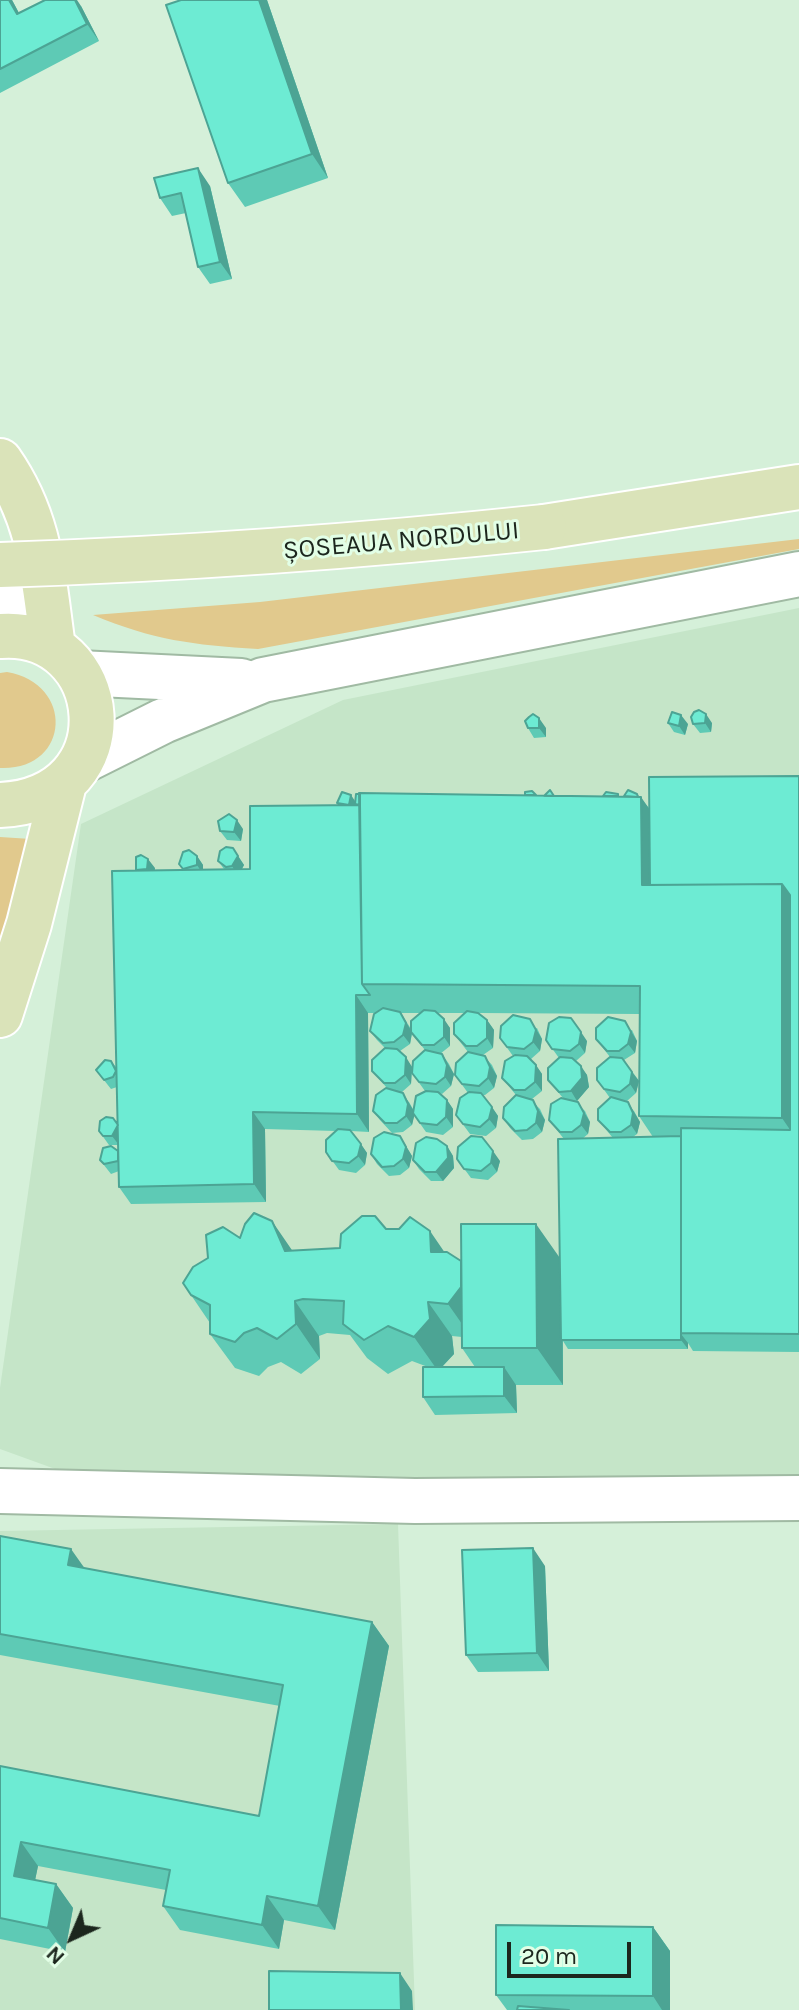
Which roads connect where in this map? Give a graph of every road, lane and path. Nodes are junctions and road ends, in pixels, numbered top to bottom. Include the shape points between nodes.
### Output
1 (0, 461) edge
2 (799, 487) edge
3 (0, 565) edge
4 (799, 574) edge
5 (0, 595) edge
6 (37, 648) edge
7 (263, 680) junction
8 (74, 773) junction
9 (0, 805) edge
10 (0, 1015) edge
11 (0, 1491) edge
12 (799, 1498) edge

1 - 6 main road via 22,493 37,538
2 - 3 main road, ȘOSEAUA NORDULUI, bridge via 544,527 338,548
4 - 7 street
5 - 6 street
6 - 7 street via 195,681
6 - 8 main road via 91,701 92,732
7 - 8 street via 163,721
8 - 9 main road via 45,797
8 - 10 main road
11 - 12 street via 415,1501

